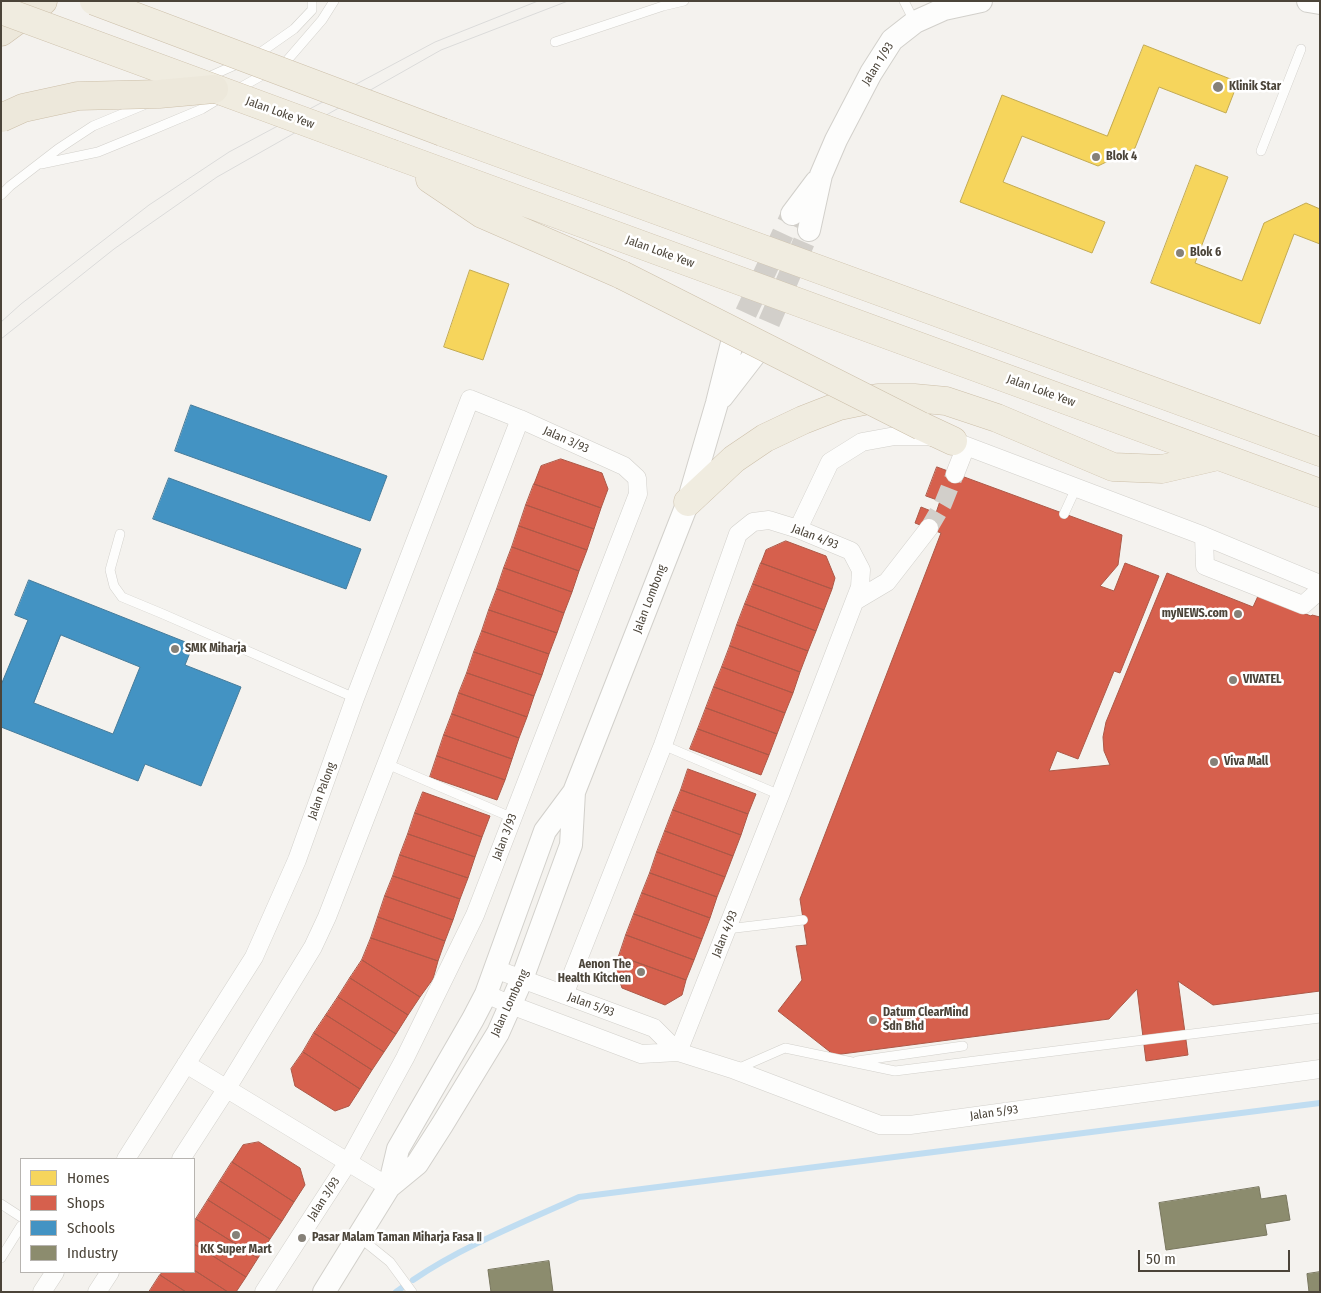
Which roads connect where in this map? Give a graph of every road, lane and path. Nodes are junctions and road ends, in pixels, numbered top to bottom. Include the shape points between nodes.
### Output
1 (43, 1) edge
2 (94, 1) edge
3 (312, 1) edge
4 (334, 1) edge
5 (684, 1) edge
6 (904, 1) edge
7 (981, 1) edge
8 (1308, 1) edge
9 (1320, 2) edge
10 (1, 10) edge
11 (915, 22) junction
12 (1, 32) edge
13 (555, 42) dead end
14 (1301, 49) dead end
15 (214, 89) junction
16 (1, 118) edge
17 (1261, 151) dead end
18 (393, 154) junction
19 (38, 165) junction
20 (821, 175) junction
21 (1, 195) edge
22 (792, 214) tunnel mouth
23 (809, 230) tunnel mouth
24 (732, 343) tunnel mouth
25 (756, 353) tunnel mouth
26 (470, 399) joint
27 (718, 403) junction
28 (520, 419) junction
29 (960, 443) junction
30 (1320, 452) edge
31 (1218, 456) junction
32 (955, 474) tunnel mouth
33 (1076, 488) junction
34 (1320, 493) edge
35 (688, 502) junction
36 (1064, 514) dead end
37 (929, 528) tunnel mouth
38 (798, 529) junction
39 (120, 534) dead end
40 (1204, 536) junction
41 (1320, 584) edge
42 (1320, 590) edge
43 (855, 601) junction
44 (355, 698) junction
45 (663, 745) junction
46 (387, 764) junction
47 (574, 792) junction
48 (780, 796) junction
49 (513, 818) junction
50 (803, 920) dead end
51 (727, 929) junction
52 (495, 969) junction
53 (522, 979) junction
54 (486, 994) junction
55 (564, 995) junction
56 (511, 1005) junction
57 (1320, 1018) edge
58 (963, 1046) dead end
59 (678, 1052) junction
60 (849, 1062) junction
61 (186, 1064) junction
62 (1320, 1069) edge
63 (735, 1070) junction
64 (226, 1088) junction
65 (127, 1158) edge
66 (183, 1158) edge
67 (348, 1162) junction
68 (389, 1187) junction
69 (1, 1204) edge
70 (20, 1217) edge
71 (20, 1228) edge
72 (359, 1237) junction
73 (1, 1258) edge
74 (54, 1273) edge
75 (109, 1273) edge
76 (42, 1292) edge
77 (97, 1292) edge
78 (264, 1292) edge
79 (324, 1292) edge
80 (412, 1292) edge

1 - 12 highway
2 - 30 highway, bridge via 442,132
3 - 19 lane via 312,10 294,29 253,58 93,126
4 - 19 lane via 284,64 202,108 147,132 98,152
5 - 13 lane
6 - 11 lane
7 - 11 street, Jalan 1/93 via 944,9
8 - 9 street
10 - 15 highway, Jalan Loke Yew, bridge
11 - 20 street, Jalan 1/93 via 892,40 871,73
14 - 17 lane
15 - 16 highway, bridge via 78,96 23,108
15 - 18 highway, Jalan Loke Yew, bridge
18 - 29 highway, bridge via 482,214 622,275 920,426
18 - 31 highway, Jalan Loke Yew
19 - 21 lane
20 - 22 street
20 - 23 street
24 - 27 street, Jalan Lombong
25 - 27 street, Jalan Lombong
26 - 28 street, Jalan 3/93
26 - 44 street, Jalan Palong
27 - 35 street, Jalan Lombong
28 - 46 street
28 - 49 street, Jalan 3/93 via 624,466 637,478 638,494
29 - 32 street
29 - 33 street
29 - 38 street via 926,436 895,436 862,442 830,462
31 - 34 highway, Jalan Loke Yew
31 - 35 highway via 1162,469 1113,467 997,418 946,401 878,398 839,406 765,438 734,459
33 - 36 lane
33 - 40 street
35 - 47 street, Jalan Lombong
37 - 43 street via 887,582
38 - 43 street, Jalan 4/93 via 851,551 861,570
38 - 45 street, Jalan 4/93 via 769,520 753,522 738,534
39 - 44 lane via 110,570 114,586 122,597
40 - 41 street
40 - 42 street via 1205,566 1303,605
43 - 48 street, Jalan 4/93
44 - 61 street, Jalan Palong via 297,860 254,957
45 - 48 lane
45 - 55 street, Jalan 4/93
46 - 49 lane
46 - 64 street via 313,947
47 - 52 street, Jalan Lombong via 545,830
47 - 53 street, Jalan Lombong via 571,844
48 - 51 street, Jalan 4/93
49 - 67 street, Jalan 3/93 via 476,915 405,1058
50 - 51 lane
51 - 59 street, Jalan 4/93
52 - 53 street, Jalan 5/93
52 - 54 street, Jalan Lombong
53 - 55 street, Jalan 5/93
53 - 56 street, Jalan Lombong
54 - 56 street, Jalan 5/93
54 - 68 street, Jalan Lombong via 398,1149
55 - 59 street, Jalan 5/93 via 654,1028
56 - 59 street, Jalan 5/93 via 641,1054
56 - 68 street, Jalan Lombong via 498,1033 417,1164
57 - 60 lane via 894,1072
58 - 60 lane
59 - 63 street, Jalan 5/93
60 - 63 lane via 785,1048
61 - 64 street
61 - 65 street, Jalan Palong
62 - 63 street, Jalan 5/93 via 902,1125 880,1125
64 - 66 street
64 - 67 street
67 - 68 street
67 - 78 street, Jalan 3/93
68 - 72 street, Jalan Lombong
69 - 70 lane
71 - 73 lane
72 - 79 street, Jalan Lombong
72 - 80 lane via 390,1262
74 - 76 street
75 - 77 street

